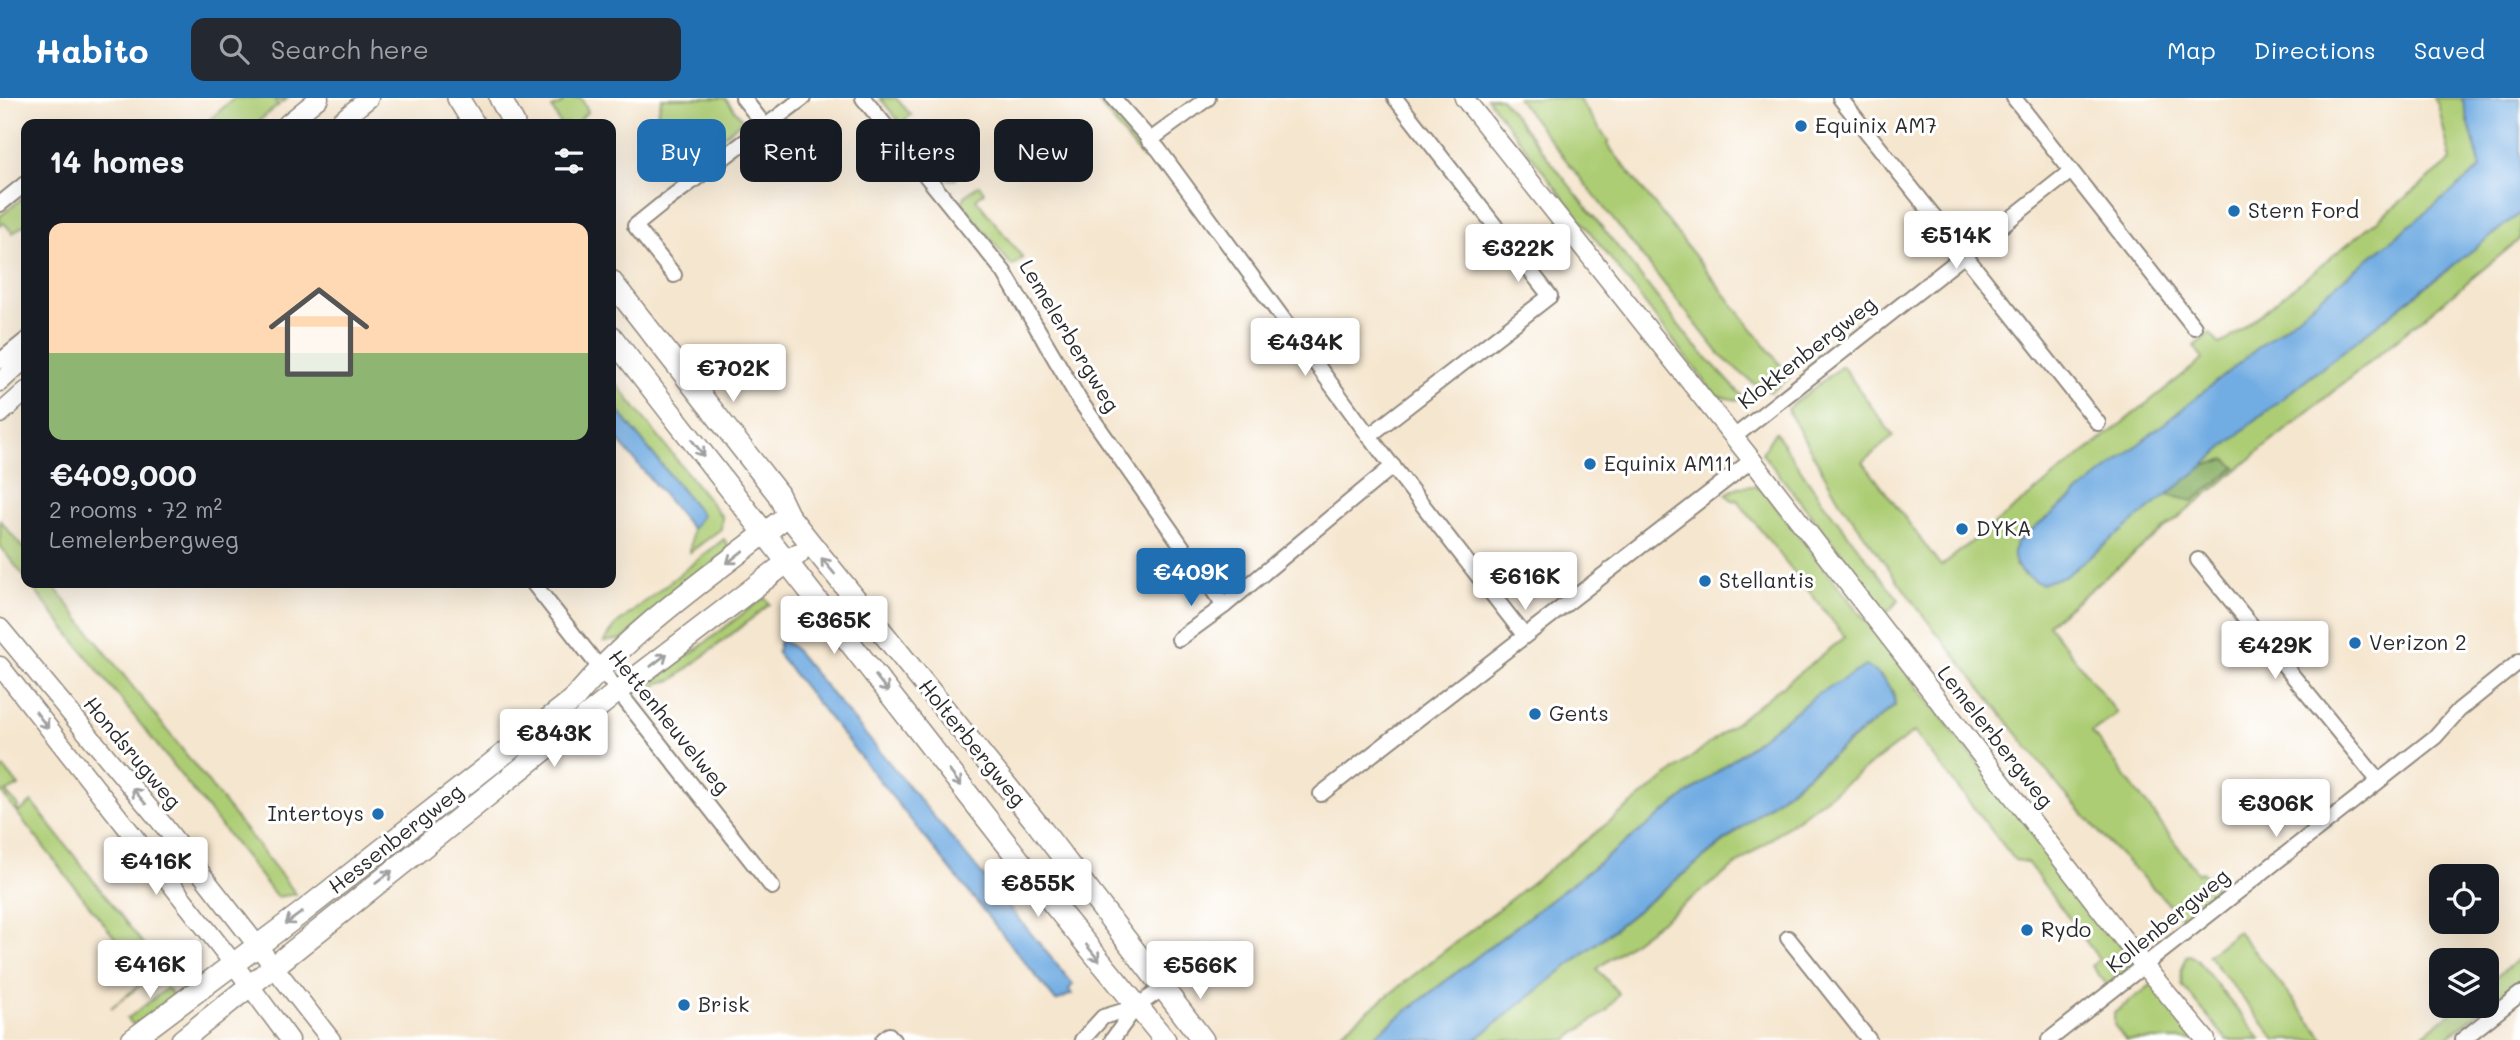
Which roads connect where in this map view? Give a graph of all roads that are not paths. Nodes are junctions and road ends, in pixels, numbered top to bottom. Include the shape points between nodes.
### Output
1 (319, 98) edge
2 (369, 98) edge
3 (458, 98) edge
4 (500, 98) edge
5 (743, 98) edge
6 (803, 98) edge
7 (863, 98) edge
8 (1113, 98) edge
9 (1208, 98) edge
10 (1395, 98) edge
11 (1464, 98) edge
12 (1840, 98) edge
13 (2014, 98) edge
14 (292, 119) edge
15 (343, 119) edge
16 (471, 119) edge
17 (511, 119) edge
18 (760, 119) edge
19 (774, 119) edge
20 (1149, 141) junction
21 (740, 145) edge
22 (2071, 171) junction
23 (21, 187) edge
24 (0, 204) edge
25 (1965, 255) junction
26 (674, 275) dead end
27 (616, 287) edge
28 (2194, 327) dead end
29 (616, 342) edge
30 (21, 344) edge
31 (0, 361) edge
32 (21, 363) edge
33 (0, 382) edge
34 (21, 395) edge
35 (0, 414) edge
36 (2098, 423) dead end
37 (1369, 436) junction
38 (1734, 437) junction
39 (1752, 460) junction
40 (1392, 466) junction
41 (789, 515) junction
42 (765, 534) junction
43 (811, 544) junction
44 (2198, 560) dead end
45 (787, 562) junction
46 (537, 588) edge
47 (1224, 606) junction
48 (0, 628) edge
49 (1524, 635) junction
50 (1179, 639) dead end
51 (2520, 661) edge
52 (0, 666) edge
53 (598, 669) junction
54 (617, 692) junction
55 (2378, 780) junction
56 (1321, 794) dead end
57 (772, 887) dead end
58 (1788, 938) dead end
59 (258, 945) junction
60 (233, 963) junction
61 (274, 965) junction
62 (2145, 967) junction
63 (250, 987) junction
64 (1163, 988) junction
65 (2520, 994) edge
66 (1136, 1007) junction
67 (132, 1040) edge
68 (182, 1040) edge
69 (290, 1040) edge
70 (331, 1040) edge
71 (1082, 1040) edge
72 (1112, 1040) edge
73 (1165, 1040) edge
74 (1203, 1040) edge
75 (1869, 1040) edge
76 (2049, 1040) edge
77 (2206, 1040) edge
78 (2462, 1040) edge

1 - 14 street
2 - 15 street
3 - 16 main road
4 - 17 main road
5 - 18 street
6 - 19 street
7 - 47 street, Lemelerbergweg via 1004,272 1080,401
8 - 20 street
9 - 20 street
10 - 37 street via 1550,296
11 - 38 street, Lemelerbergweg
12 - 25 street
13 - 22 street
20 - 37 street
21 - 26 street via 635,226
22 - 25 street, Klokkenbergweg
22 - 28 street
23 - 24 street
25 - 36 street
25 - 38 street, Klokkenbergweg
27 - 41 main road, Holterbergweg via 778,494
29 -> 42 main road, Holterbergweg
30 - 31 street
32 - 33 street
34 - 35 street
37 - 40 street
38 - 39 street, Lemelerbergweg
39 - 49 street
39 - 62 street, Lemelerbergweg
40 - 47 street
40 - 49 street
41 - 42 main road, Hessenbergweg
41 - 43 main road, Holterbergweg
42 - 45 main road, Holterbergweg
42 -> 53 main road, Hessenbergweg
43 - 45 main road, Hessenbergweg
64 -> 43 main road, Holterbergweg
44 - 55 street
54 -> 45 main road, Hessenbergweg
45 -> 66 main road, Holterbergweg
46 - 53 street, Hettenheuvelweg
47 - 50 street
59 -> 48 street, Hondsrugweg
49 - 56 street
51 - 55 street, Kollenbergweg via 2459,710 2435,737
52 -> 60 street
53 - 54 street, Hettenheuvelweg
53 -> 59 main road, Hessenbergweg via 574,699
54 - 57 street, Hettenheuvelweg
61 -> 54 main road, Hessenbergweg
55 - 62 street, Kollenbergweg
58 - 75 street
59 - 60 main road, Hessenbergweg
59 - 61 street, Hondsrugweg
60 - 63 street
60 - 67 main road, Hessenbergweg
61 - 63 main road, Hessenbergweg
61 - 70 street, Hondsrugweg
62 - 76 street, Kollenbergweg
62 - 77 street, Lemelerbergweg
63 - 68 main road, Hessenbergweg
63 - 69 street
64 - 66 street
64 - 74 main road, Holterbergweg
65 - 78 street
66 - 71 street via 1103,1017
66 - 72 street
66 - 73 main road, Holterbergweg

